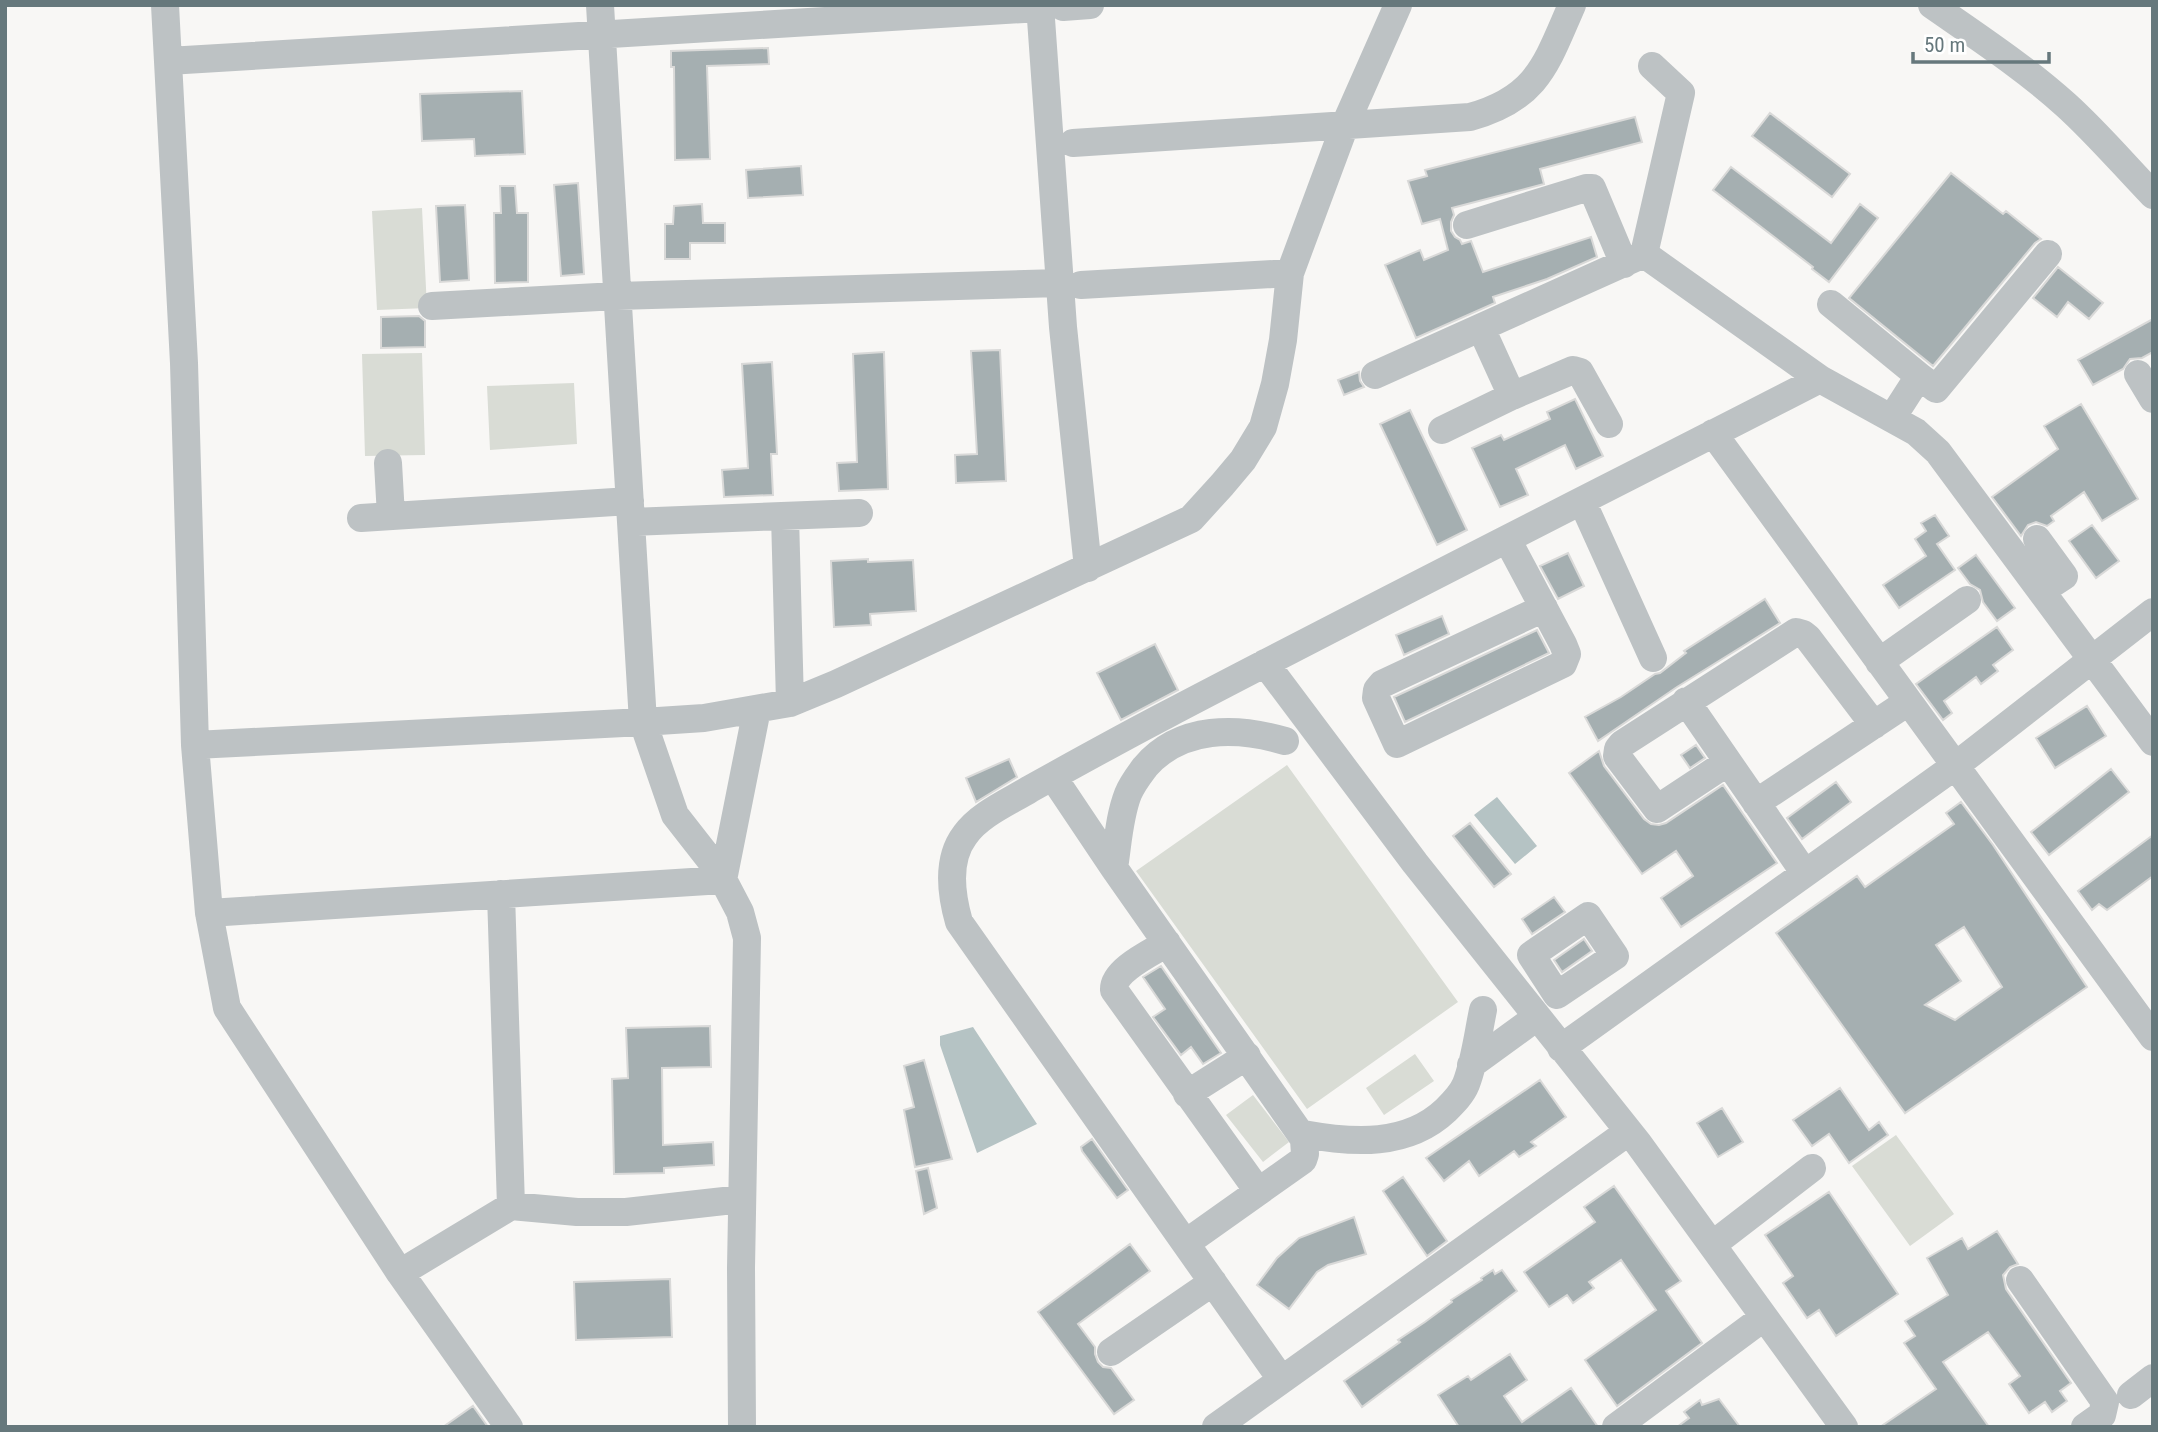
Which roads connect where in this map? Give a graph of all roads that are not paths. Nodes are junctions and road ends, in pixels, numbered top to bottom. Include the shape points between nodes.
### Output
1 (165, 5) edge
2 (600, 5) edge
3 (1398, 5) edge
4 (1572, 5) edge
5 (1932, 5) edge
6 (1058, 6) edge
7 (601, 36) junction
8 (168, 61) junction
9 (1652, 66) dead end
10 (1345, 125) junction
11 (1073, 143) dead end
12 (2153, 195) edge
13 (1468, 225) dead end
14 (2048, 254) dead end
15 (1634, 259) junction
16 (1290, 274) junction
17 (1071, 284) junction
18 (617, 296) junction
19 (1831, 304) dead end
20 (432, 306) dead end
21 (1481, 328) junction
22 (2138, 374) dead end
23 (1375, 375) dead end
24 (1919, 376) junction
25 (1820, 379) junction
26 (1512, 396) junction
27 (2153, 399) edge
28 (1892, 418) junction
29 (1609, 424) dead end
30 (1442, 430) dead end
31 (1713, 433) junction
32 (388, 463) dead end
33 (1582, 501) junction
34 (630, 511) junction
35 (859, 513) dead end
36 (391, 516) junction
37 (785, 516) junction
38 (361, 518) dead end
39 (2037, 539) dead end
40 (1507, 540) junction
41 (1088, 568) junction
42 (2061, 578) junction
43 (1967, 600) dead end
44 (1544, 608) junction
45 (2153, 612) edge
46 (1653, 658) dead end
47 (2091, 659) junction
48 (1879, 662) junction
49 (1265, 663) junction
50 (1686, 701) junction
51 (1908, 702) junction
52 (790, 703) junction
53 (757, 709) junction
54 (643, 722) junction
55 (1874, 725) junction
56 (1285, 741) dead end
57 (2153, 742) edge
58 (195, 745) junction
59 (1728, 762) junction
60 (1955, 766) junction
61 (1053, 776) junction
62 (1756, 803) junction
63 (1114, 868) junction
64 (1804, 872) junction
65 (723, 880) junction
66 (501, 894) junction
67 (1595, 899) dead end
68 (209, 913) junction
69 (1167, 943) junction
70 (1587, 975) dead end
71 (1648, 984) junction
72 (1483, 1010) dead end
73 (1612, 1011) junction
74 (1537, 1017) junction
75 (2153, 1037) edge
76 (1562, 1048) junction
77 (1247, 1056) junction
78 (1471, 1065) junction
79 (1187, 1094) junction
80 (1629, 1132) junction
81 (1303, 1134) junction
82 (1812, 1168) dead end
83 (1258, 1191) junction
84 (742, 1199) junction
85 (511, 1206) junction
86 (1186, 1243) junction
87 (1712, 1245) junction
88 (400, 1273) junction
89 (2020, 1280) dead end
90 (1213, 1282) junction
91 (1763, 1318) junction
92 (1111, 1352) dead end
93 (1280, 1379) junction
94 (2094, 1424) edge
95 (509, 1427) edge
96 (742, 1427) edge
97 (1216, 1427) edge
98 (1616, 1427) edge
99 (1844, 1427) edge

1 - 8 street
2 - 7 street
3 - 10 street
4 - 10 street via 1539,75 1511,102 1470,117
5 - 12 street via 2065,104
6 - 7 street
6 - 17 street
7 - 8 street
7 - 18 street
8 - 58 street via 184,363
9 - 15 street via 1681,93
10 - 11 street
10 - 16 street
13 - 15 street via 1592,188
14 - 24 street via 1936,389
15 - 21 street
15 - 25 street
16 - 17 street
16 - 41 street via 1275,384 1263,427 1243,460 1191,519
17 - 18 street
17 - 41 street
18 - 20 street
18 - 34 street
19 - 24 street
21 - 23 street
21 - 26 street
22 - 27 street
24 - 28 street
25 - 28 street
25 - 31 street
26 - 29 street via 1564,372 1580,372
26 - 30 street
28 - 42 street via 1938,452
31 - 33 street
31 - 48 street
32 - 36 street
33 - 40 street
33 - 46 street
34 - 36 street
34 - 37 street
34 - 54 street
35 - 37 street
36 - 38 street
37 - 52 street
39 - 42 street
40 - 44 street
40 - 49 street
41 - 52 street
42 - 47 street
43 - 48 street
44 - 44 street via 1567,654 1563,664 1397,744 1376,698 1382,684
45 - 47 street
47 - 57 street
47 - 60 street
48 - 51 street
49 - 61 street
49 - 74 street
50 - 55 street via 1796,632 1808,638
50 - 59 street
50 - 59 street via 1622,744 1618,756 1657,809
51 - 55 street
51 - 60 street
52 - 53 street
53 - 54 street
53 - 65 street
54 - 58 street
54 - 65 street via 676,815
55 - 62 street
56 - 63 street via 1248,732 1211,732 1162,752 1128,792
58 - 68 street
59 - 62 street
60 - 64 street
60 - 75 street
61 - 63 street
61 - 86 street via 1000,807 965,835 952,876 953,901 960,922
62 - 64 street
63 - 69 street
64 - 71 street
65 - 66 street
65 - 84 street via 747,938
66 - 68 street
66 - 85 street
67 - 71 street
68 - 88 street via 227,1008
69 - 77 street
69 - 79 street via 1120,973 1113,982 1114,990
70 - 73 street
71 - 73 street
72 - 78 street
73 - 76 street
74 - 76 street
74 - 78 street
76 - 80 street
77 - 79 street
77 - 81 street
78 - 81 street via 1455,1101 1435,1120 1414,1131 1363,1141
79 - 83 street
80 - 87 street
80 - 93 street
81 - 83 street via 1303,1160
82 - 87 street
83 - 86 street
84 - 85 street via 626,1212 577,1213
84 - 96 street
85 - 88 street
86 - 90 street
87 - 91 street
88 - 95 street
89 - 94 street via 2105,1402
90 - 92 street
90 - 93 street
91 - 98 street
91 - 99 street
93 - 97 street

